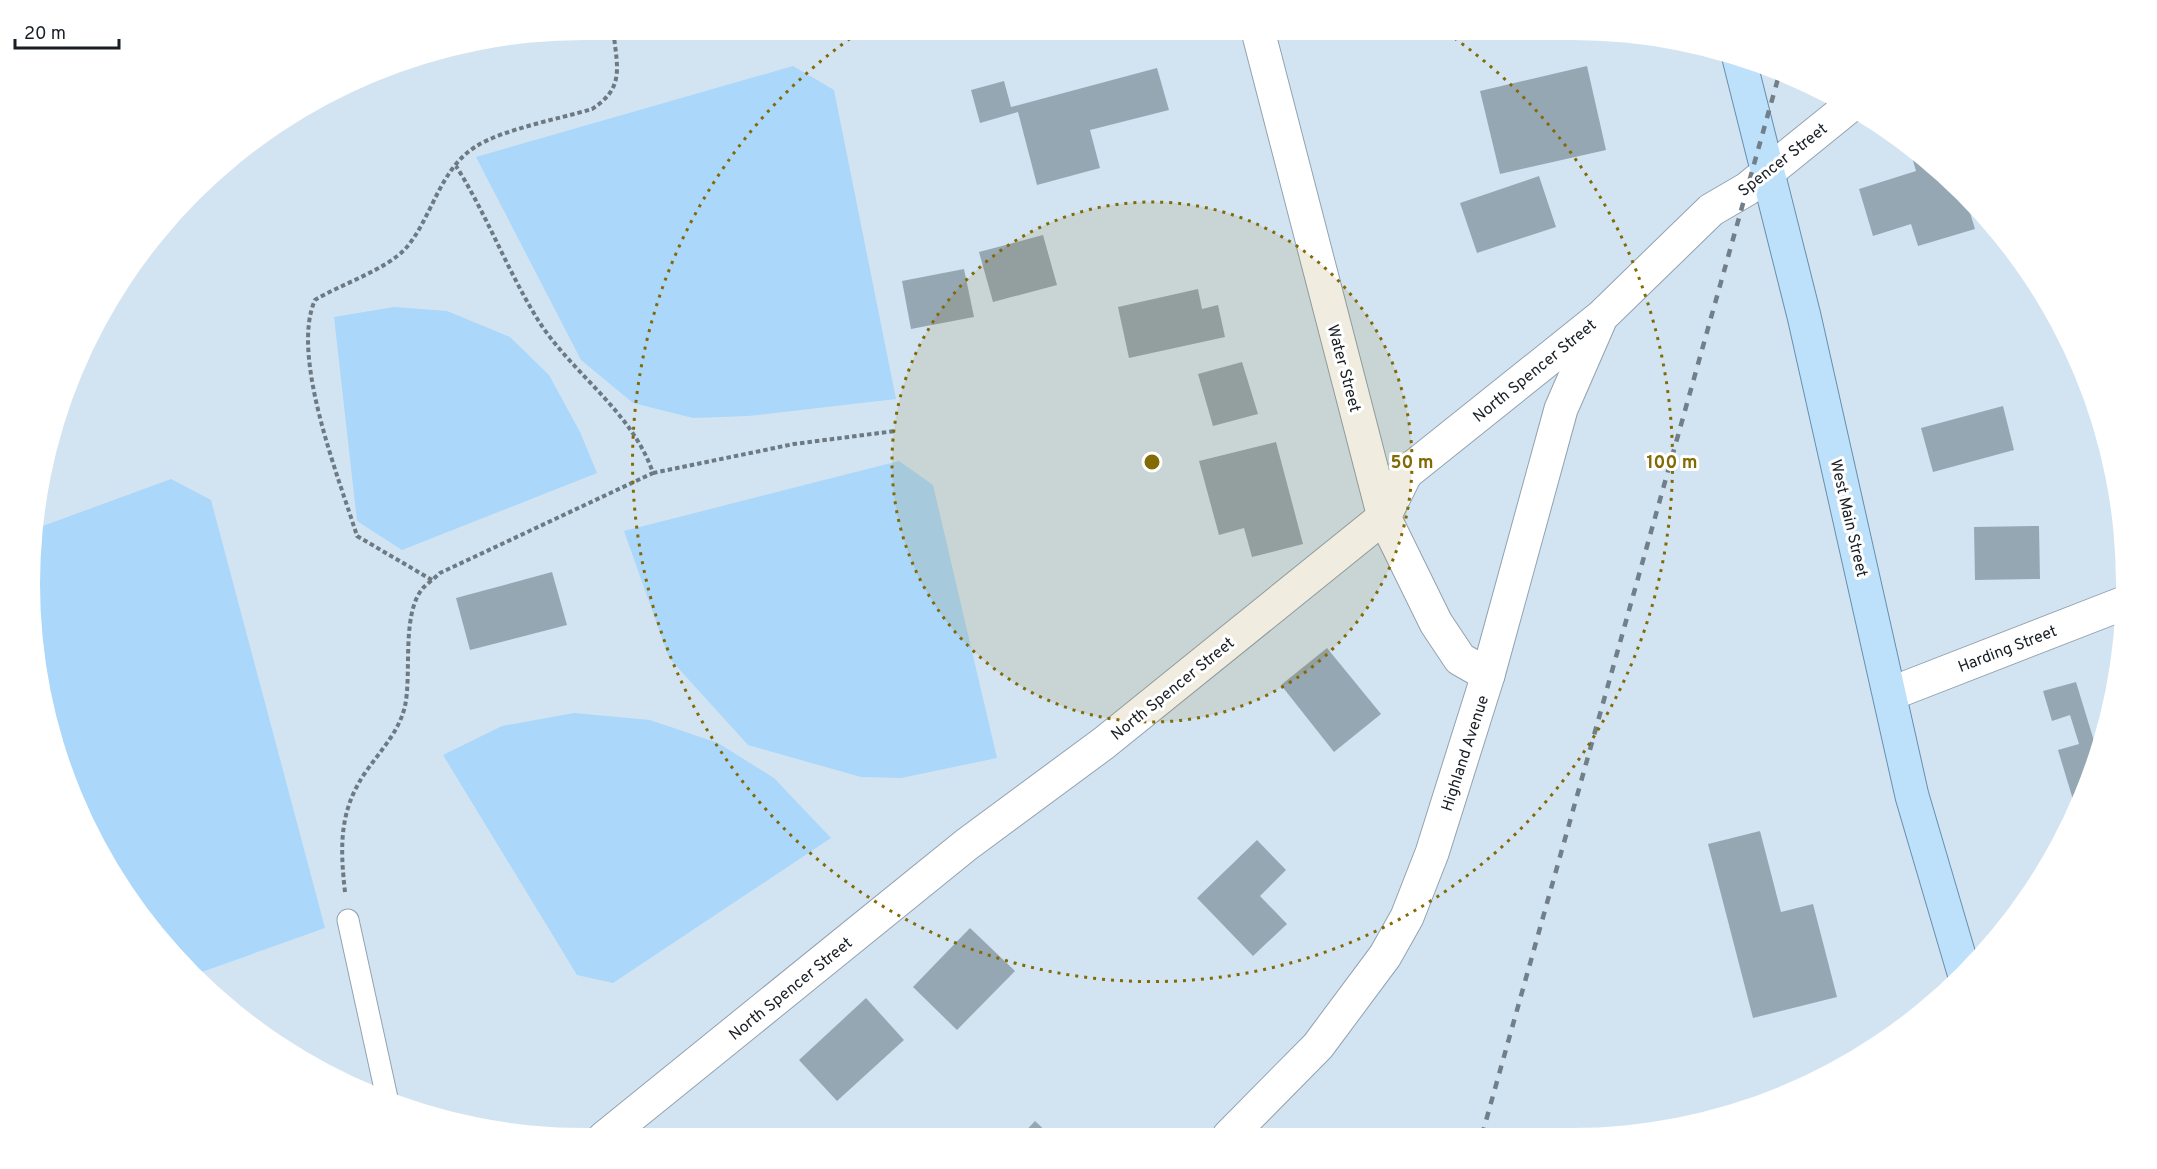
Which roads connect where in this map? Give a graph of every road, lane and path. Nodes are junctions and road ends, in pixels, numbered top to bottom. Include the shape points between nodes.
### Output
1 (614, 40) edge
2 (1260, 40) edge
3 (1741, 67) edge
4 (1842, 112) edge
5 (456, 166) junction
6 (1768, 172) junction
7 (1711, 210) joint
8 (1601, 317) junction
9 (895, 431) dead end
10 (653, 473) junction
11 (1384, 517) junction
12 (432, 580) junction
13 (2115, 606) edge
14 (1488, 675) junction
15 (1890, 694) junction
16 (348, 920) joint
17 (1962, 964) edge
18 (385, 1091) edge
19 (616, 1128) edge
20 (1237, 1128) edge

1 - 5 path via 618,79 599,105 498,137 474,148
2 - 11 street, Water Street
3 - 6 main road, West Main Street
4 - 6 street, Spencer Street
5 - 10 path via 539,322 612,405 646,451
5 - 12 path via 404,250 315,300 307,331 314,393 357,536
6 - 7 street, Spencer Street
6 - 15 main road, West Main Street
7 - 8 street, North Spencer Street
8 - 11 street, North Spencer Street via 1406,473
8 - 14 street, Highland Avenue via 1561,409
9 - 10 path via 794,444
10 - 12 path via 457,564
11 - 14 street, Water Street via 1436,623 1460,659
11 - 19 street, North Spencer Street via 1104,743 966,845
12 - 16 path via 414,606 405,706 392,738 347,804 343,863
13 - 15 street, Harding Street
14 - 20 street, Highland Avenue via 1432,853 1402,927 1356,999 1318,1046
15 - 17 main road, West Main Street via 1912,796
16 - 18 lane

